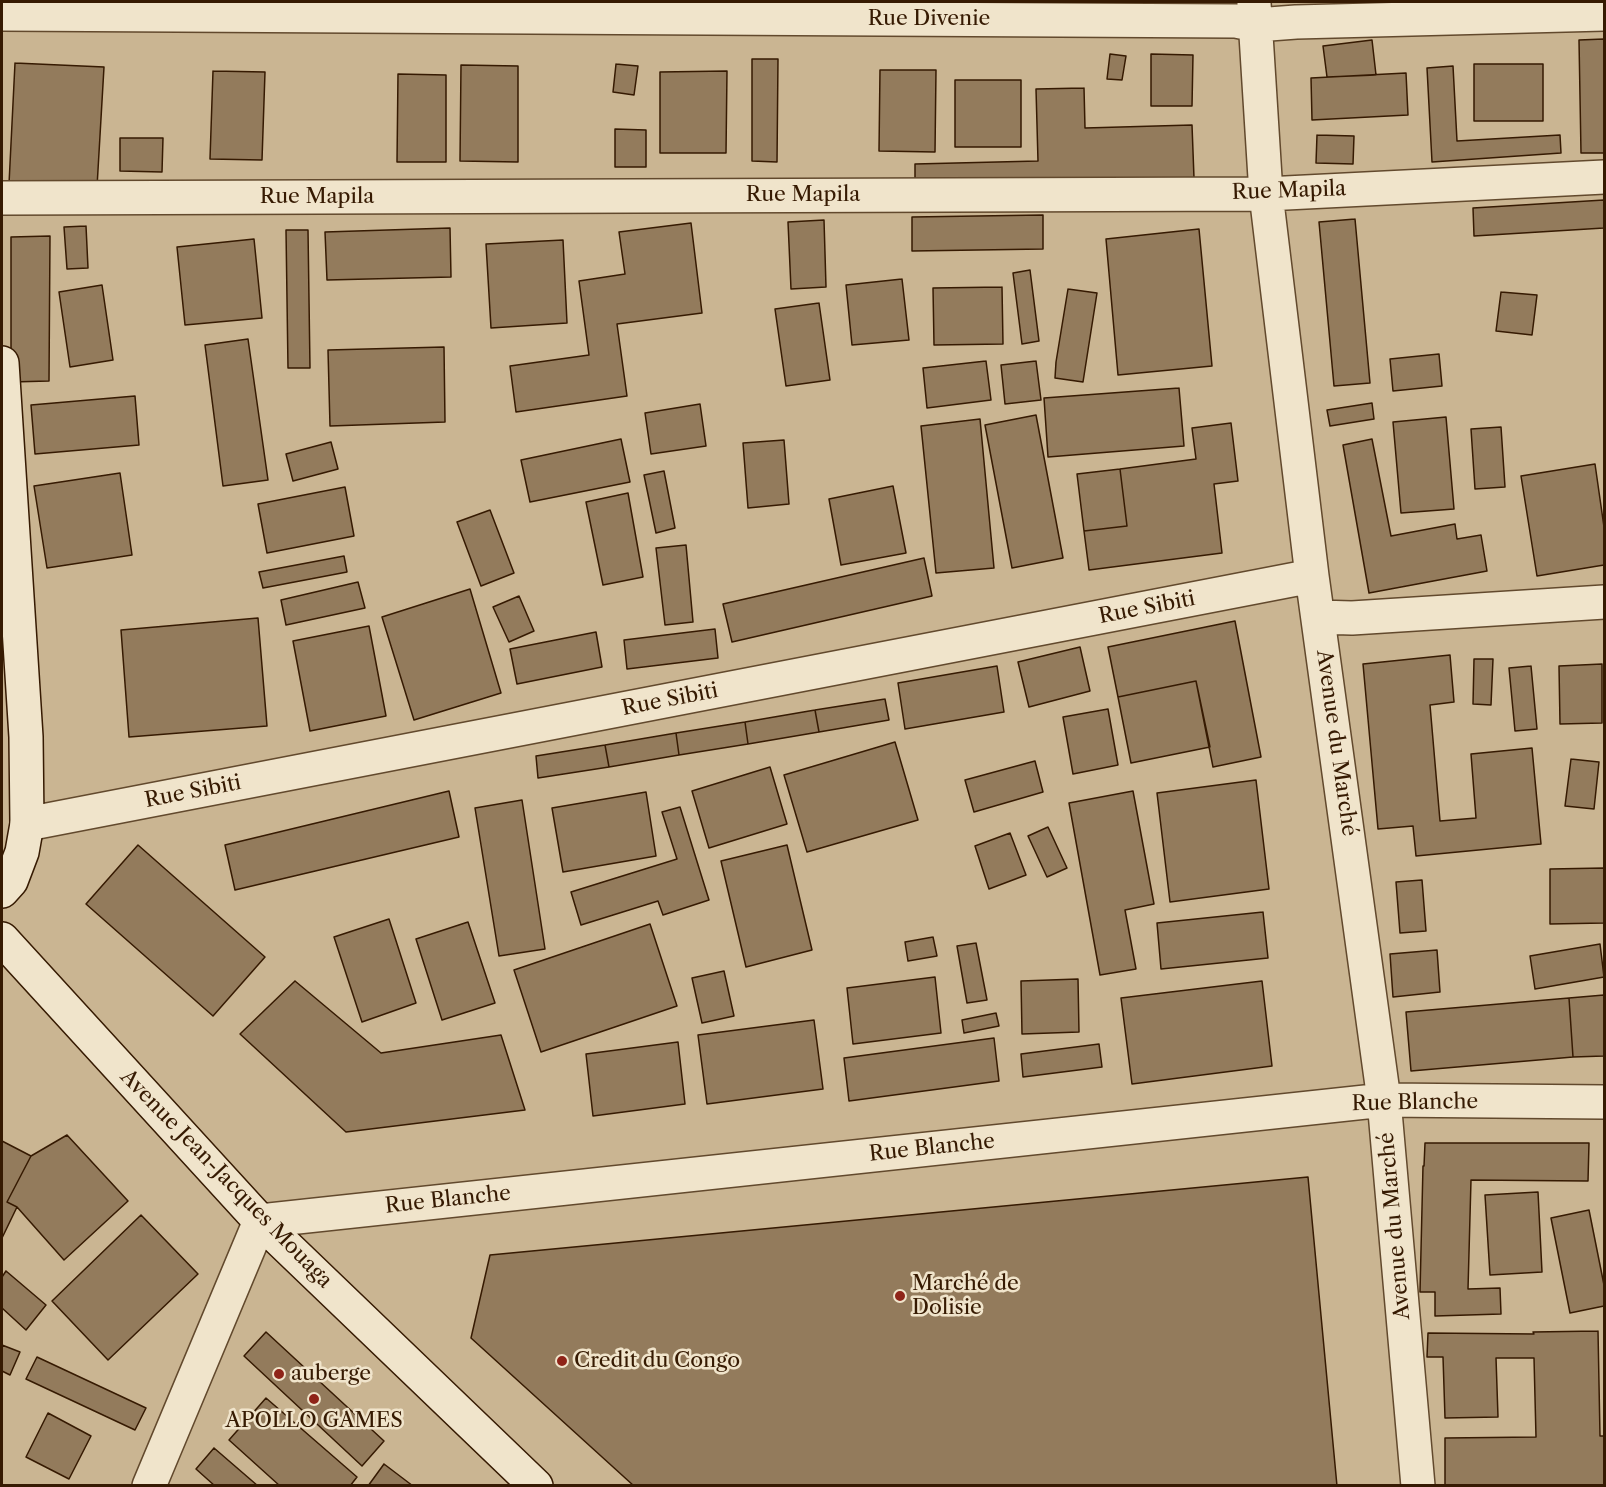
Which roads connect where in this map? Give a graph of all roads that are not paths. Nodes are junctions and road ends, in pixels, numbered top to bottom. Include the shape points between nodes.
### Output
1 (2, 14) edge
2 (1255, 14) edge
3 (1605, 14) edge
4 (1605, 177) edge
5 (1266, 194) junction
6 (2, 198) edge
7 (2, 363) edge
8 (1312, 576) junction
9 (1605, 602) edge
10 (1318, 617) junction
11 (27, 824) junction
12 (2, 891) edge
13 (2, 939) edge
14 (1384, 1100) junction
15 (1605, 1102) edge
16 (260, 1221) junction
17 (149, 1485) edge
18 (536, 1485) edge
19 (1418, 1485) edge

1 - 2 street, Rue Divenie via 1236,21
2 - 3 street, Rue Divenie via 1296,22
2 - 5 street, Avenue du Marché
4 - 5 street, Rue Mapila
5 - 6 street, Rue Mapila
5 - 8 street, Avenue du Marché
7 - 11 street via 25,715
8 - 10 street, Avenue du Marché
8 - 11 street, Rue Sibiti
9 - 10 street
10 - 14 street, Avenue du Marché
11 - 12 street via 22,852 11,881
13 - 16 street, Avenue Jean-Jacques Mouaga
14 - 15 street, Rue Blanche
14 - 16 street, Rue Blanche
14 - 19 street, Avenue du Marché
16 - 17 street
16 - 18 street, Avenue Jean-Jacques Mouaga

